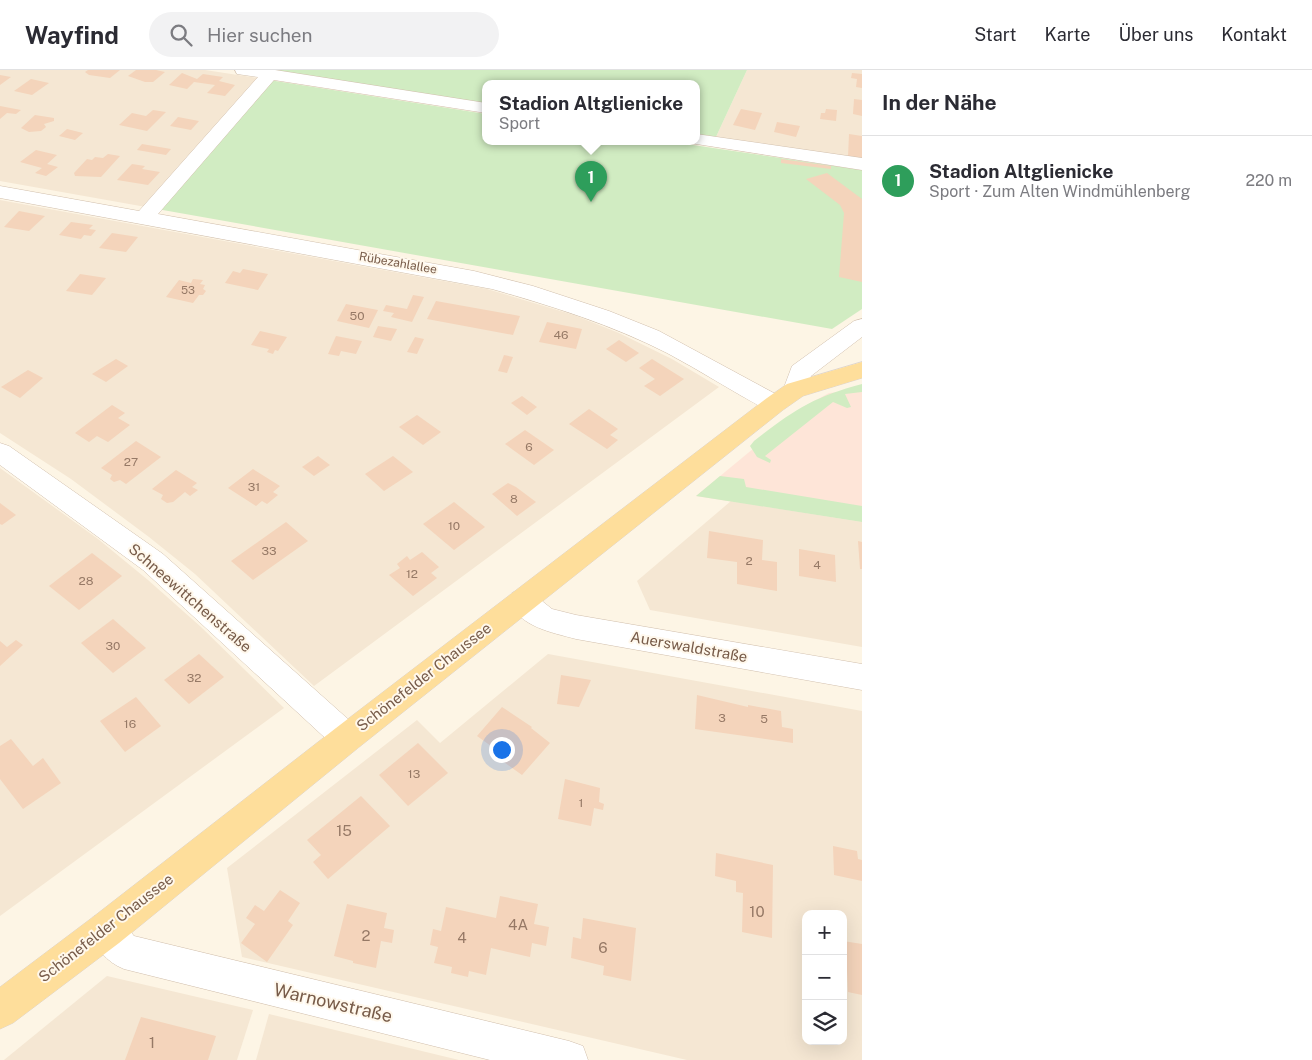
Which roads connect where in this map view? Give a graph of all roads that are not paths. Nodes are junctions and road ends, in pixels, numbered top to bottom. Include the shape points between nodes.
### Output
1 (243, 70) edge
2 (270, 74) junction
3 (482, 107) edge
4 (700, 140) edge
5 (862, 164) edge
6 (0, 192) edge
7 (144, 218) junction
8 (858, 336) edge
9 (862, 370) edge
10 (785, 397) junction
11 (0, 452) edge
12 (522, 601) junction
13 (862, 677) edge
14 (347, 738) junction
15 (106, 930) junction
16 (0, 1010) edge
17 (569, 1060) edge

1 - 2 street
2 - 3 street
2 - 7 street
4 - 5 street
6 - 7 street, Rübezahlallee
7 - 10 street, Rübezahlallee via 474,277 533,292 608,318
8 - 10 street via 800,372
9 - 10 main road, Schönefelder Chaussee
10 - 12 main road, Schönefelder Chaussee
11 - 14 street, Schneewittchenstraße via 153,562
12 - 13 street, Auerswaldstraße via 543,618 576,627
12 - 14 main road, Schönefelder Chaussee
14 - 15 main road, Schönefelder Chaussee
15 - 16 main road, Schönefelder Chaussee
15 - 17 street, Warnowstraße via 124,951

